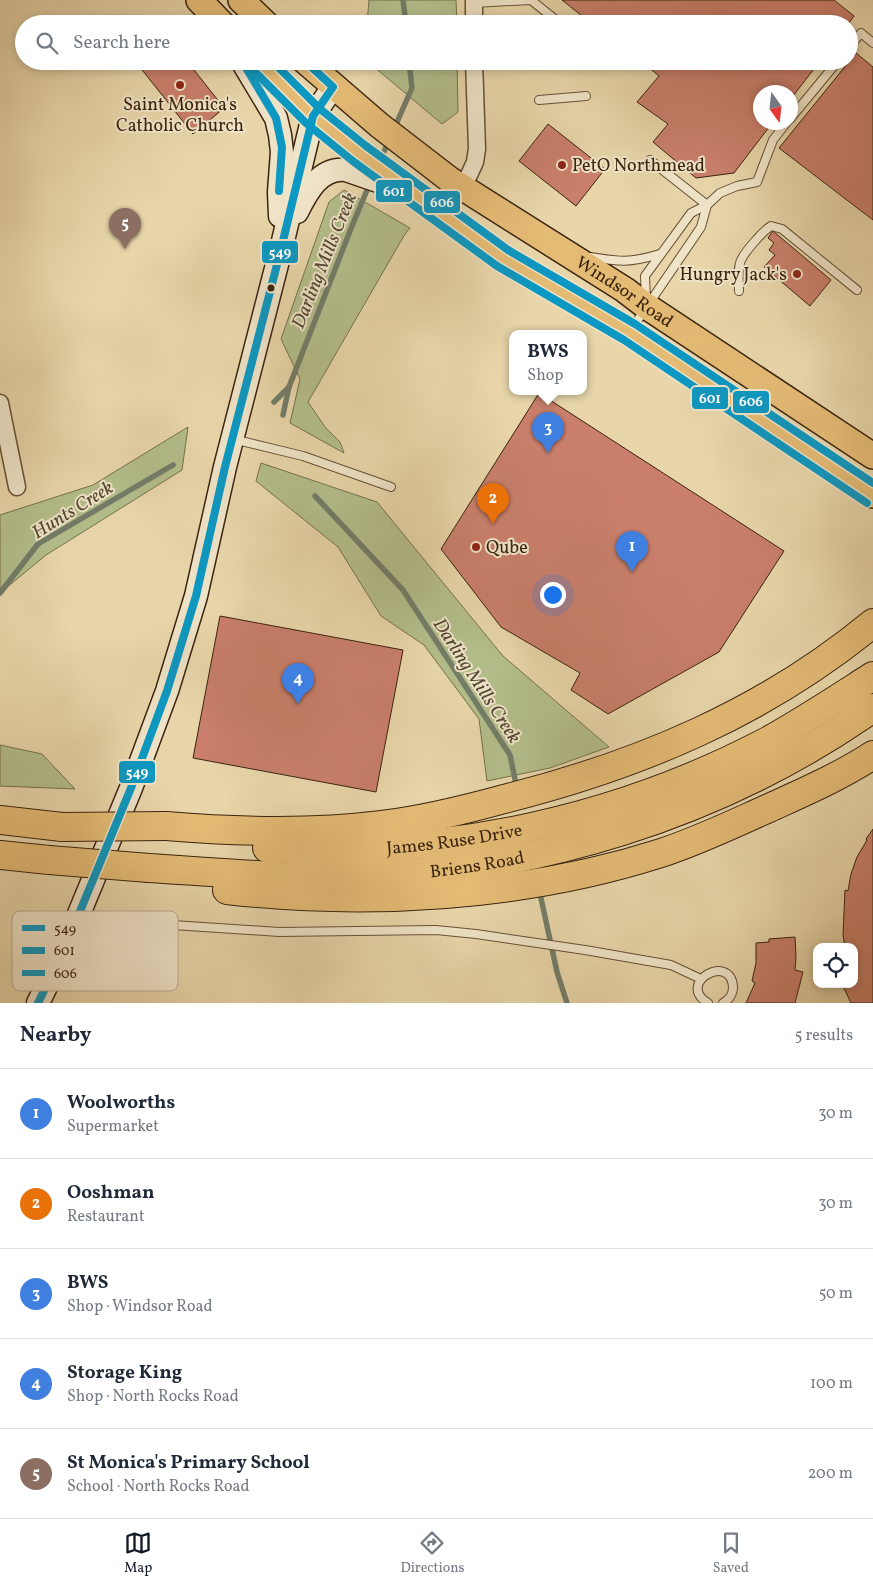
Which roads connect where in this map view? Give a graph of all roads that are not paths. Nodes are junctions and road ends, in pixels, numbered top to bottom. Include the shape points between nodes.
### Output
1 (199, 0) edge
2 (241, 0) edge
3 (531, 0) edge
4 (474, 1) edge
5 (213, 15) edge
6 (257, 15) edge
7 (474, 15) edge
8 (550, 15) edge
9 (858, 36) edge
10 (873, 43) edge
11 (247, 70) edge
12 (267, 70) edge
13 (315, 70) edge
14 (474, 70) edge
15 (831, 70) edge
16 (333, 87) junction
17 (586, 96) dead end
18 (539, 100) dead end
19 (798, 109) edge
20 (312, 116) junction
21 (781, 130) edge
22 (650, 160) dead end
23 (362, 167) junction
24 (463, 188) junction
25 (707, 205) junction
26 (282, 245) junction
27 (568, 254) junction
28 (660, 254) junction
29 (857, 290) dead end
30 (739, 291) dead end
31 (646, 306) junction
32 (629, 332) junction
33 (0, 403) edge
34 (232, 438) junction
35 (873, 456) edge
36 (16, 486) dead end
37 (392, 487) dead end
38 (873, 496) edge
39 (873, 624) edge
40 (873, 676) edge
41 (873, 708) edge
42 (873, 755) edge
43 (0, 820) edge
44 (164, 833) junction
45 (0, 855) edge
46 (482, 878) junction
47 (80, 911) edge
48 (178, 925) edge
49 (701, 979) junction
50 (44, 991) edge
51 (38, 1003) edge
52 (708, 1003) edge
53 (723, 1003) edge

1 - 5 main road
2 - 6 main road
3 - 4 lane
3 - 8 lane
4 - 7 street
9 - 10 lane via 861,33
11 - 26 main road via 276,118 280,135
12 - 20 main road, Windsor Road
13 - 16 main road, Windsor Road
14 - 24 street via 477,149 475,162
15 - 19 lane
16 - 20 main road
16 - 24 main road, Windsor Road via 424,161
17 - 18 lane
20 - 23 main road, Windsor Road
20 - 26 main road
21 - 25 lane via 773,140 757,182 720,193
22 - 25 lane
23 - 26 main road via 339,169 318,180 309,189
23 - 32 main road, Windsor Road via 407,190 503,258
24 - 27 main road, Windsor Road
25 - 28 lane via 691,213
25 - 31 lane via 701,227
26 - 34 main road
27 - 28 lane via 620,262
27 - 31 main road, Windsor Road
28 - 31 lane via 645,276
29 - 30 lane via 782,229 771,226 741,256
31 - 32 lane
31 - 35 main road, Windsor Road
32 - 38 main road, Windsor Road
33 - 36 street
34 - 37 lane via 303,456
34 - 47 main road via 196,596 167,691
39 - 44 highway via 806,672 712,727 665,748 577,779 468,809 381,825 316,830
40 - 44 highway, James Ruse Drive via 822,709 733,758 641,797 530,828 412,846 336,850 244,847
41 - 46 highway, Briens Road via 791,759 736,787 667,816 590,842 536,854
42 - 46 highway via 810,789 662,852 542,882
43 - 44 highway, James Ruse Drive, bridge
45 - 46 highway, Briens Road, bridge via 147,873 343,877 408,874
48 - 49 lane via 279,932 436,930 476,934 671,965
49 - 52 lane via 699,992
49 - 53 lane via 713,971 729,976 732,992
50 - 51 main road

